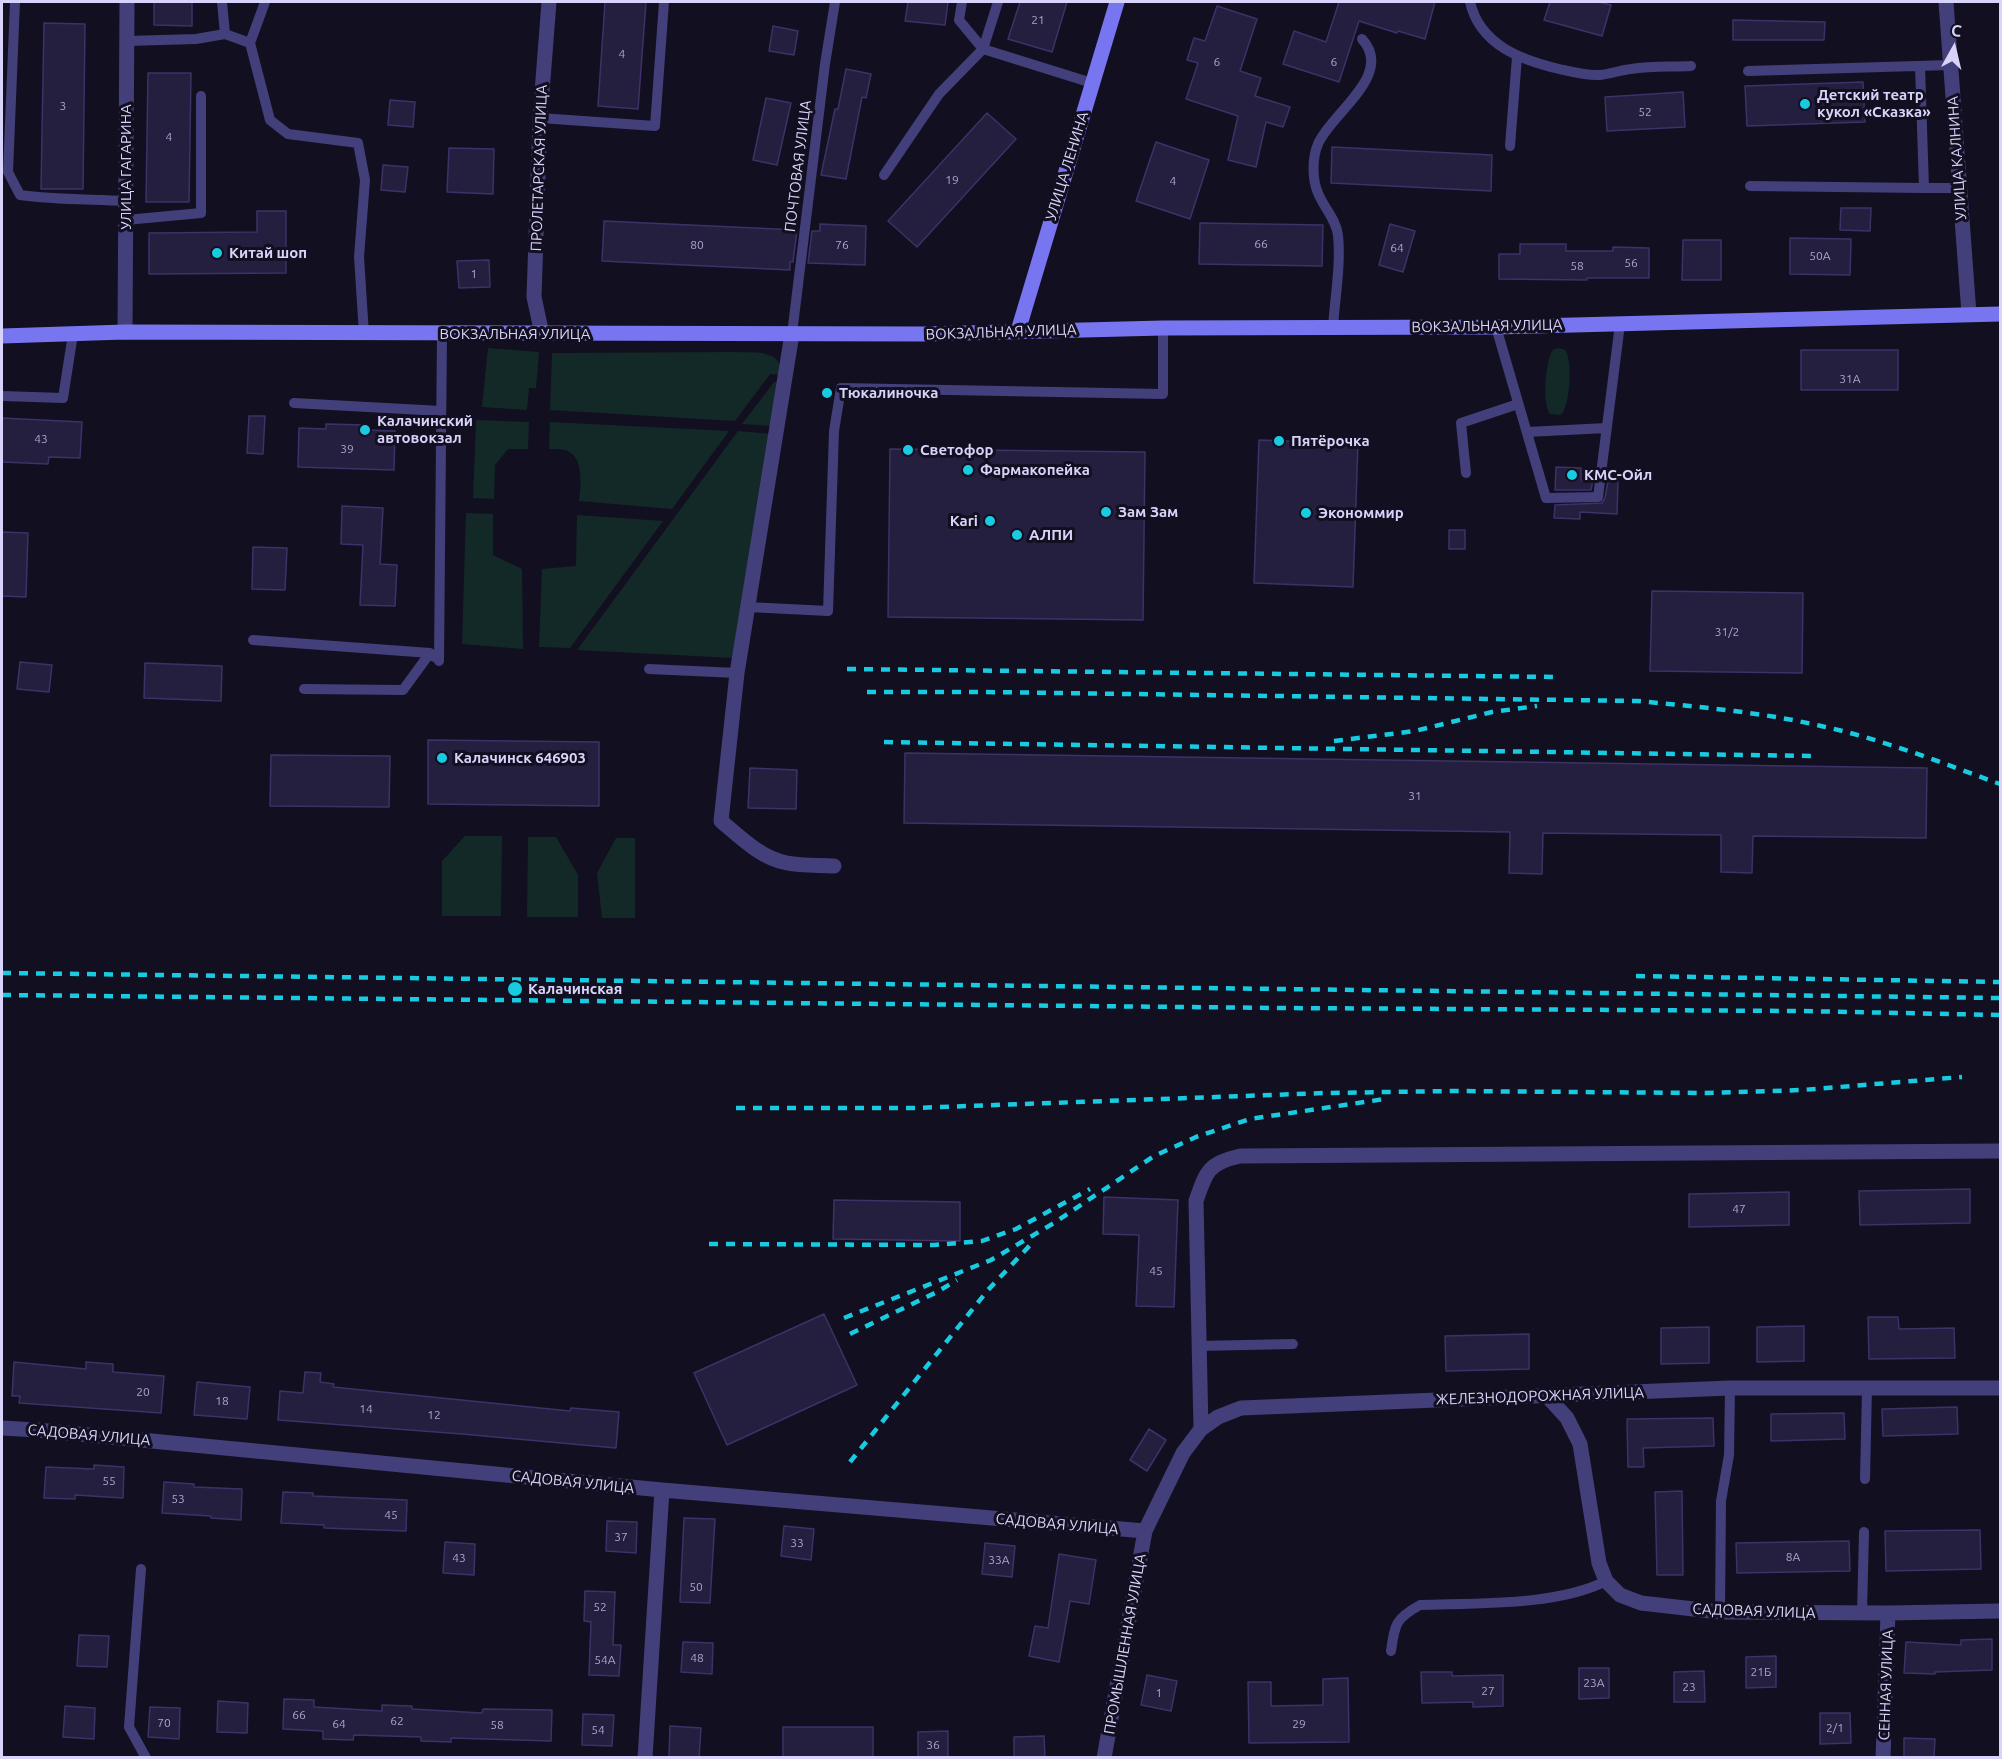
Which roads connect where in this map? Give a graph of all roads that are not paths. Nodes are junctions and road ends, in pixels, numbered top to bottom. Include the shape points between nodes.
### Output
1 (15, 2) edge
2 (128, 2) edge
3 (222, 2) edge
4 (265, 2) edge
5 (549, 2) edge
6 (664, 2) edge
7 (835, 2) edge
8 (962, 2) edge
9 (998, 2) edge
10 (1117, 2) edge
11 (1470, 2) edge
12 (1946, 2) edge
13 (225, 34) junction
14 (1362, 39) dead end
15 (127, 41) junction
16 (250, 43) junction
17 (983, 49) junction
18 (1517, 57) junction
19 (1950, 65) junction
20 (1691, 66) dead end
21 (1920, 66) junction
22 (1748, 71) dead end
23 (1092, 83) junction
24 (201, 96) dead end
25 (540, 118) junction
26 (1510, 146) dead end
27 (884, 175) dead end
28 (1750, 186) dead end
29 (1924, 188) junction
30 (1959, 188) junction
31 (126, 201) junction
32 (126, 220) junction
33 (1968, 314) junction
34 (2001, 314) edge
35 (1620, 324) junction
36 (1333, 327) junction
37 (1496, 327) junction
38 (1163, 328) junction
39 (1018, 331) junction
40 (125, 332) junction
41 (73, 334) junction
42 (364, 334) junction
43 (442, 334) junction
44 (542, 334) junction
45 (792, 334) junction
46 (2, 336) edge
47 (2, 395) edge
48 (294, 403) dead end
49 (1518, 404) junction
50 (441, 411) junction
51 (1607, 428) junction
52 (1527, 432) junction
53 (1466, 473) dead end
54 (748, 607) junction
55 (253, 640) dead end
56 (430, 653) junction
57 (649, 669) dead end
58 (737, 673) junction
59 (304, 689) dead end
60 (834, 866) dead end
61 (2001, 1151) edge
62 (1293, 1344) dead end
63 (1198, 1346) junction
64 (1730, 1388) junction
65 (1867, 1388) junction
66 (2001, 1388) edge
67 (1547, 1396) junction
68 (2, 1428) edge
69 (1201, 1428) junction
70 (1865, 1479) dead end
71 (662, 1490) junction
72 (1145, 1531) junction
73 (1864, 1532) dead end
74 (141, 1569) dead end
75 (1606, 1581) junction
76 (2001, 1611) edge
77 (1720, 1612) junction
78 (1862, 1613) junction
79 (1888, 1613) junction
80 (1391, 1652) dead end
81 (146, 1758) edge
82 (645, 1758) edge
83 (1104, 1758) edge
84 (1883, 1758) edge

1 - 31 lane via 8,172 20,195
2 - 15 street, УЛИЦА ГАГАРИНА
3 - 13 lane
4 - 16 lane
5 - 25 street, ПРОЛЕТАРСКАЯ УЛИЦА
6 - 25 lane via 655,126
7 - 45 lane, ПОЧТОВАЯ УЛИЦА
8 - 17 lane via 959,20
9 - 17 lane
10 - 23 main road, УЛИЦА ЛЕНИНА
11 - 18 lane via 1483,30
12 - 19 street, УЛИЦА КАЛНИНА
13 - 15 lane
13 - 16 lane
14 - 36 lane via 1369,47 1371,62 1364,84 1319,142 1314,158 1318,194 1338,233
15 - 31 street, УЛИЦА ГАГАРИНА
16 - 42 lane via 270,120 288,134 358,143 365,180 359,257
17 - 23 lane
17 - 27 lane via 939,94
18 - 20 lane via 1571,72 1599,75
18 - 26 lane
19 - 21 lane
19 - 30 street, УЛИЦА КАЛНИНА
21 - 22 lane
21 - 29 lane
23 - 39 main road, УЛИЦА ЛЕНИНА
24 - 32 lane via 201,213
25 - 44 street, ПРОЛЕТАРСКАЯ УЛИЦА via 534,297
28 - 29 lane
29 - 30 lane
30 - 33 street, УЛИЦА КАЛНИНА
31 - 32 street, УЛИЦА ГАГАРИНА
32 - 40 street, УЛИЦА ГАГАРИНА
33 - 34 main road, ВОКЗАЛЬНАЯ УЛИЦА
33 - 35 main road, ВОКЗАЛЬНАЯ УЛИЦА
35 - 37 main road, ВОКЗАЛЬНАЯ УЛИЦА
35 - 51 lane
36 - 37 main road, ВОКЗАЛЬНАЯ УЛИЦА
36 - 38 main road, ВОКЗАЛЬНАЯ УЛИЦА
37 - 49 lane
38 - 39 main road, ВОКЗАЛЬНАЯ УЛИЦА
38 - 54 lane via 1163,394 841,388 834,431 828,611
39 - 45 main road, ВОКЗАЛЬНАЯ УЛИЦА
40 - 41 main road, ВОКЗАЛЬНАЯ УЛИЦА
40 - 42 main road, ВОКЗАЛЬНАЯ УЛИЦА
41 - 46 main road, ВОКЗАЛЬНАЯ УЛИЦА
41 - 47 lane via 63,398
42 - 43 main road, ВОКЗАЛЬНАЯ УЛИЦА
43 - 44 main road, ВОКЗАЛЬНАЯ УЛИЦА
43 - 50 lane
44 - 45 main road, ВОКЗАЛЬНАЯ УЛИЦА
45 - 54 street
48 - 50 lane
49 - 52 lane
49 - 53 lane via 1461,423
50 - 56 lane via 439,661
51 - 52 lane
51 - 52 lane via 1598,497 1546,498
54 - 58 street
55 - 56 lane
56 - 59 lane via 403,690
57 - 58 lane
58 - 60 street via 721,821 765,855 787,863
61 - 63 street via 1240,1156 1222,1160 1205,1174 1196,1201
62 - 63 lane
63 - 69 street
64 - 65 street, ЖЕЛЕЗНОДОРОЖНАЯ УЛИЦА
64 - 67 street, ЖЕЛЕЗНОДОРОЖНАЯ УЛИЦА
64 - 77 lane via 1729,1455 1721,1501
65 - 66 street, ЖЕЛЕЗНОДОРОЖНАЯ УЛИЦА
65 - 70 lane
67 - 69 street, ЖЕЛЕЗНОДОРОЖНАЯ УЛИЦА via 1241,1408
67 - 75 street via 1567,1418 1580,1444 1599,1563
68 - 71 street, САДОВАЯ УЛИЦА
69 - 72 street, ЖЕЛЕЗНОДОРОЖНАЯ УЛИЦА via 1183,1453
71 - 72 street, САДОВАЯ УЛИЦА
71 - 82 street
72 - 83 street, ПРОМЫШЛЕННАЯ УЛИЦА
73 - 78 lane
74 - 81 lane via 129,1727
75 - 77 street, САДОВАЯ УЛИЦА via 1620,1594 1641,1603
75 - 80 lane via 1564,1596 1420,1605 1402,1616 1394,1630
76 - 79 street, САДОВАЯ УЛИЦА
77 - 78 street, САДОВАЯ УЛИЦА
78 - 79 street, САДОВАЯ УЛИЦА
79 - 84 street, СЕННАЯ УЛИЦА

